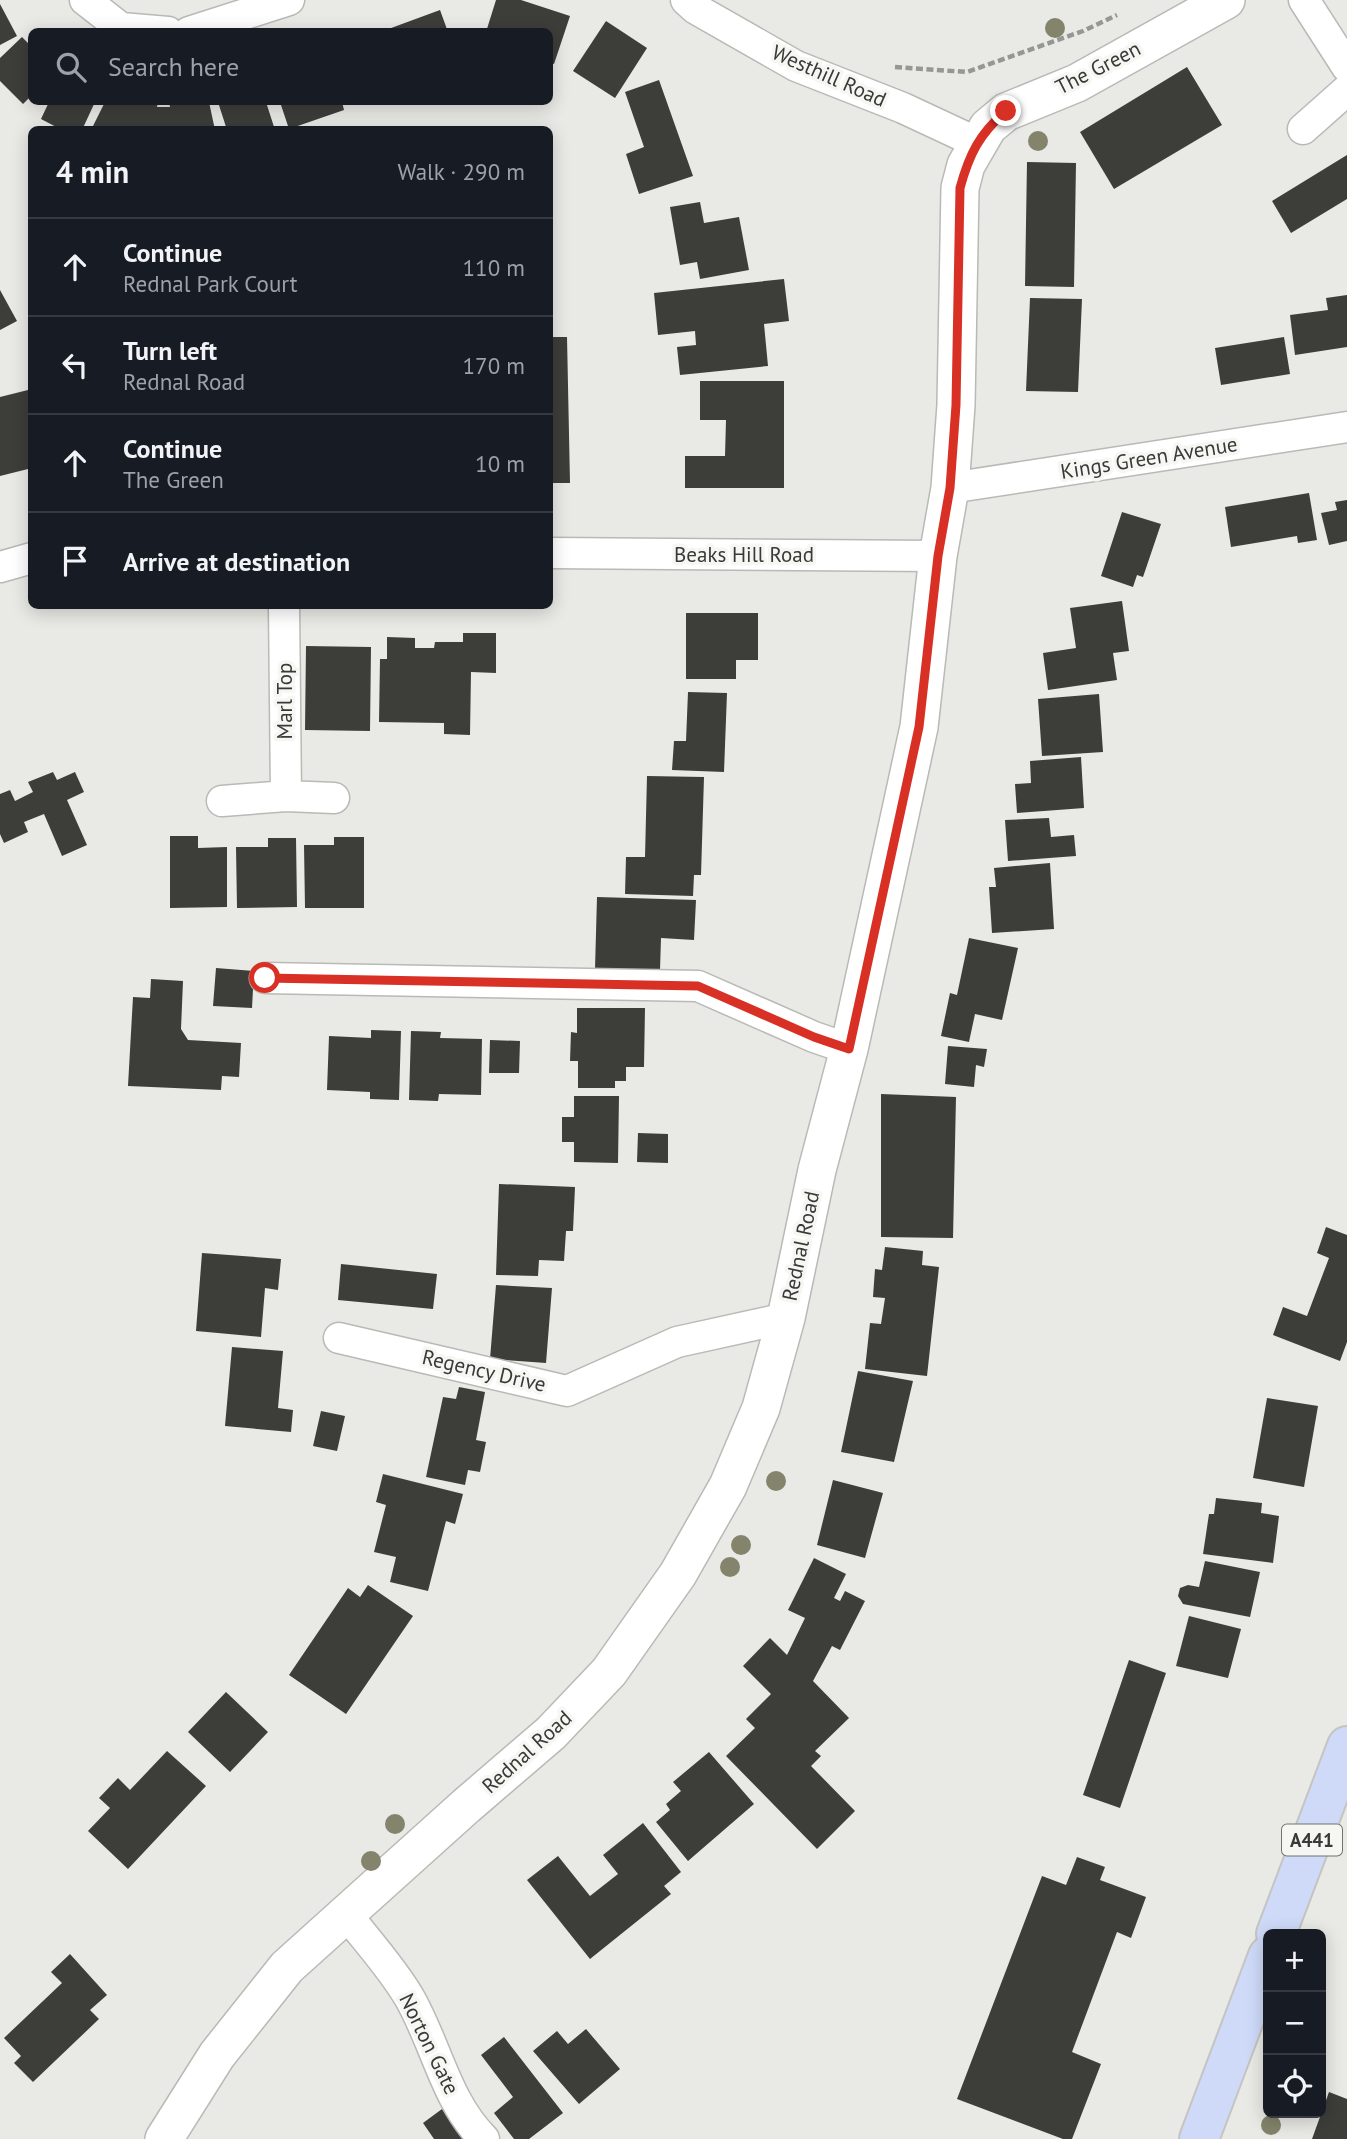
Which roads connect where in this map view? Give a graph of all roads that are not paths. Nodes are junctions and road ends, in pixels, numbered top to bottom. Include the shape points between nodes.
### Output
1 (85, 0) edge
2 (289, 0) edge
3 (686, 0) edge
4 (1226, 0) edge
5 (1304, 0) edge
6 (121, 28) edge
7 (202, 28) edge
8 (1347, 67) edge
9 (1347, 90) edge
10 (1303, 129) dead end
11 (978, 143) junction
12 (1347, 427) edge
13 (950, 488) junction
14 (553, 553) edge
15 (938, 556) junction
16 (28, 559) edge
17 (0, 567) edge
18 (284, 609) edge
19 (286, 796) junction
20 (334, 798) dead end
21 (222, 802) dead end
22 (265, 978) dead end
23 (849, 1049) junction
24 (786, 1318) junction
25 (339, 1338) dead end
26 (1347, 1747) edge
27 (348, 1915) junction
28 (1278, 1929) edge
29 (1263, 1969) edge
30 (164, 2139) edge
31 (484, 2139) edge
32 (1199, 2139) edge

1 - 6 street
2 - 7 street
3 - 11 street, Westhill Road via 796,66
4 - 11 street, The Green via 1077,83 1006,111
5 - 8 street
9 - 10 street
11 - 13 street, Rednal Road via 960,188
12 - 13 street, Kings Green Avenue
13 - 15 street, Rednal Road
14 - 15 street, Beaks Hill Road
15 - 23 street, Rednal Road via 919,727
16 - 17 street
18 - 19 street, Marl Top
19 - 20 street
19 - 21 street
22 - 23 street via 698,986
23 - 24 street, Rednal Road via 817,1170
24 - 25 street, Regency Drive via 677,1342 567,1391
24 - 27 street, Rednal Road via 761,1408 729,1486 678,1574 609,1672 551,1733
26 - 28 highway, A441
27 - 30 street, Rednal Road via 287,1968 217,2056
27 - 31 street, Norton Gate via 409,1997 444,2075 470,2124
29 - 32 highway

